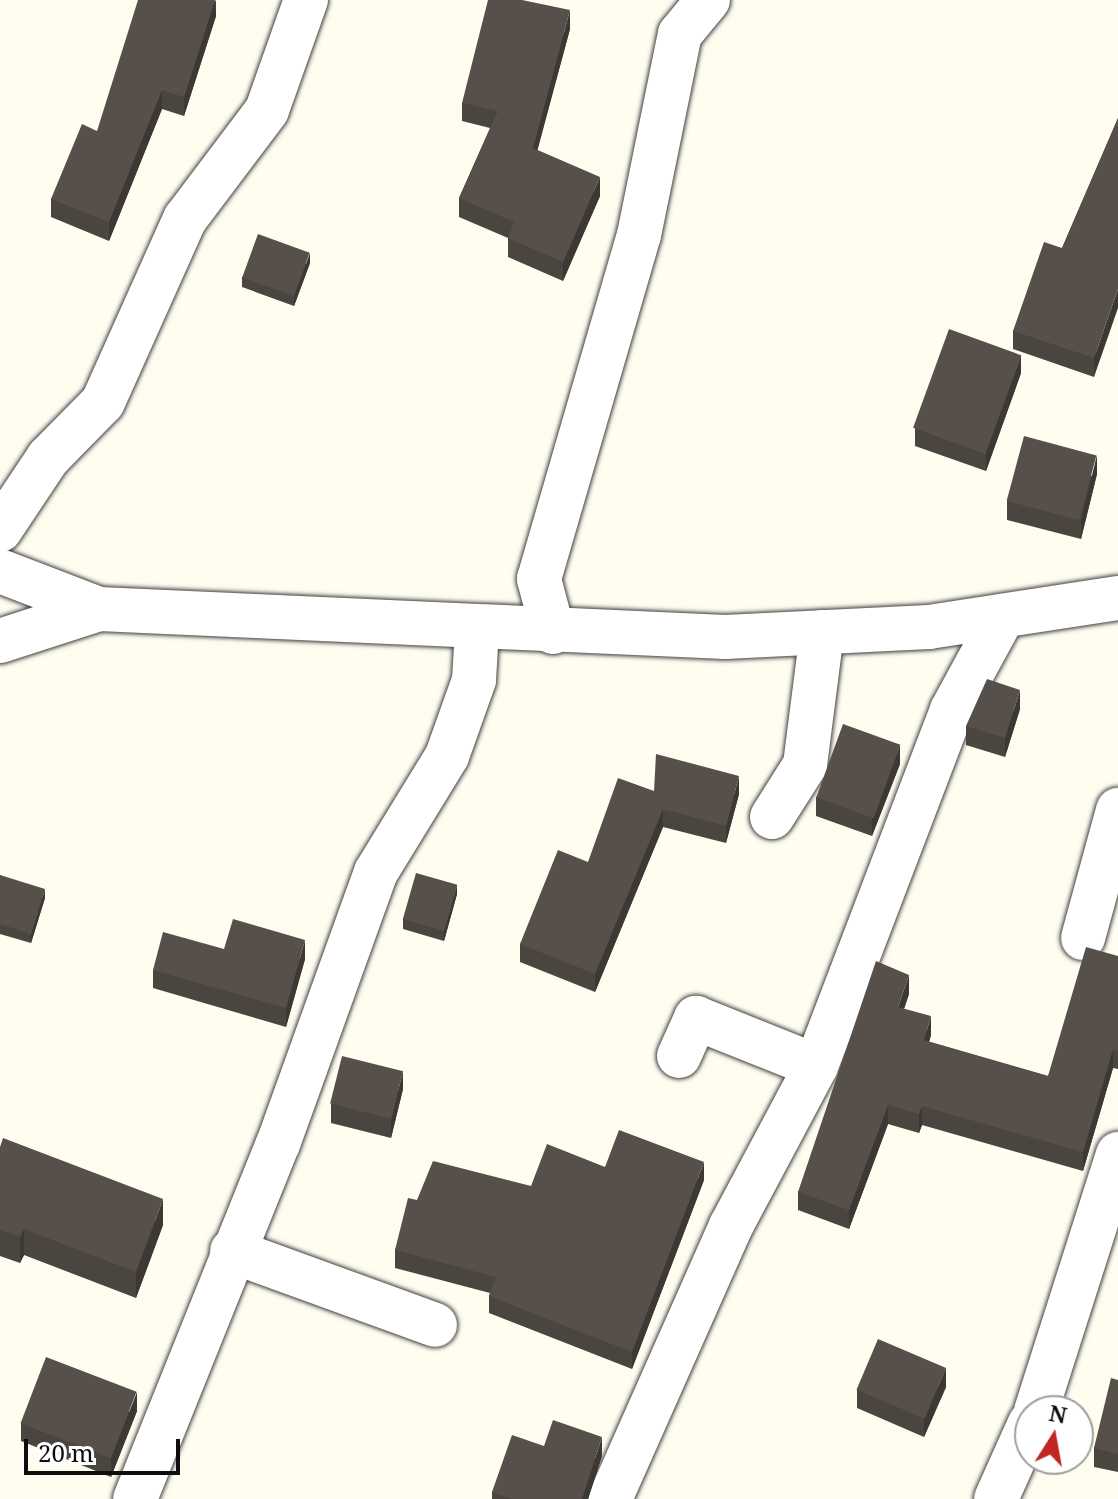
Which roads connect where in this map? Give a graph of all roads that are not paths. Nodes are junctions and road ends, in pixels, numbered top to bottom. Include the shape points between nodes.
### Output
1 (306, 0) edge
2 (708, 0) edge
3 (0, 530) edge
4 (0, 571) edge
5 (1118, 598) edge
6 (99, 609) junction
7 (1003, 616) junction
8 (477, 629) junction
9 (553, 632) junction
10 (822, 632) junction
11 (0, 641) edge
12 (1118, 810) edge
13 (772, 817) dead end
14 (1083, 938) dead end
15 (679, 1056) dead end
16 (816, 1066) junction
17 (1118, 1154) edge
18 (232, 1251) junction
19 (435, 1325) dead end
20 (1041, 1395) edge
21 (1014, 1459) edge
22 (135, 1499) edge
23 (610, 1499) edge
24 (996, 1499) edge

1 - 3 street via 267,110 185,219 103,402 48,458
2 - 9 street via 680,34 639,235 539,579
4 - 6 street
5 - 7 street
6 - 8 street
6 - 11 street
7 - 10 street
7 - 16 street via 952,710
8 - 9 street
8 - 18 street via 474,680 447,756 376,872
9 - 10 street
10 - 13 street via 805,765
12 - 14 street
15 - 16 street via 696,1018
16 - 23 street via 731,1226
17 - 20 street
18 - 19 street
18 - 22 street
21 - 24 street

